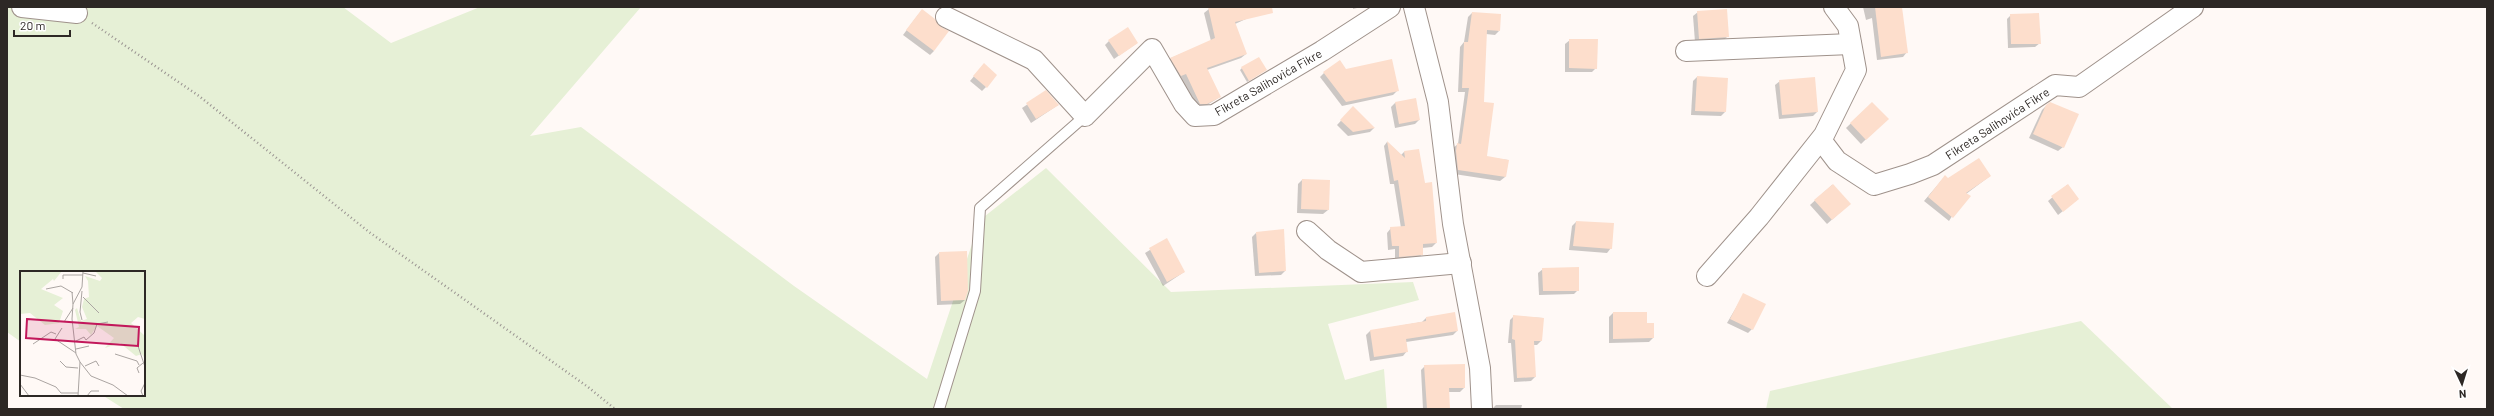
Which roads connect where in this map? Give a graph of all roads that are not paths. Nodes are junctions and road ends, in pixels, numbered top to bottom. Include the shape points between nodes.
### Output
1 (22, 7) edge
2 (1390, 7) edge
3 (1414, 7) edge
4 (1834, 7) edge
5 (2193, 7) edge
6 (77, 13) road end
7 (946, 16) dead end
8 (1851, 44) junction
9 (1686, 51) dead end
10 (1085, 116) junction
11 (1821, 140) junction
12 (1307, 231) dead end
13 (1461, 263) junction
14 (1707, 276) dead end
15 (940, 409) edge
16 (1482, 409) edge

1 - 6 street
2 - 10 street, Fikreta Salihovića Fikre via 1322,52 1214,115 1195,116 1184,104 1152,48
3 - 13 street via 1438,102
4 - 8 street via 1848,26
5 - 11 street, Fikreta Salihovića Fikre via 2079,87 2055,85 1933,164 1910,174 1874,185 1837,161
7 - 10 street via 1034,60
8 - 9 street
8 - 11 street via 1856,70
10 - 15 lane via 980,208 975,292
11 - 14 street
12 - 13 street via 1328,250 1361,272
13 - 16 street via 1480,368

